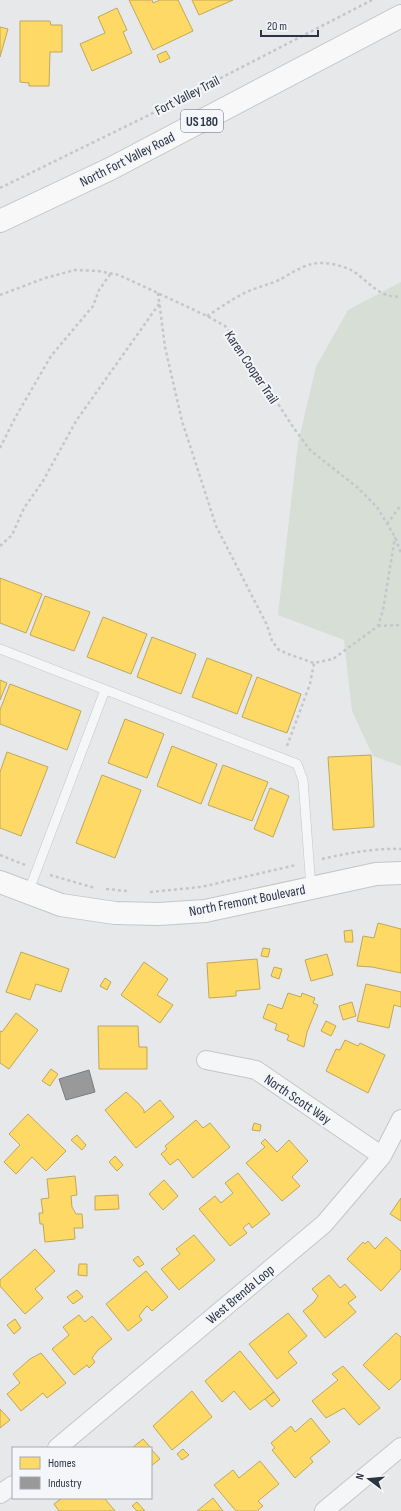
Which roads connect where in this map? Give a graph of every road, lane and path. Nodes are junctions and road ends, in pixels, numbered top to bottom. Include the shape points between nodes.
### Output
1 (372, 0) edge
2 (401, 16) edge
3 (0, 188) edge
4 (0, 221) edge
5 (111, 273) junction
6 (158, 293) junction
7 (0, 295) edge
8 (401, 296) edge
9 (159, 304) junction
10 (207, 316) junction
11 (0, 448) edge
12 (401, 505) edge
13 (387, 524) junction
14 (395, 537) junction
15 (0, 546) edge
16 (401, 553) edge
17 (401, 625) edge
18 (378, 626) junction
19 (0, 649) edge
20 (314, 663) junction
21 (106, 690) junction
22 (282, 758) junction
23 (401, 849) edge
24 (0, 855) edge
25 (309, 862) junction
26 (37, 870) junction
27 (401, 873) edge
28 (1, 886) edge
29 (311, 888) junction
30 (128, 891) dead end
31 (143, 892) dead end
32 (28, 893) junction
33 (206, 1060) dead end
34 (401, 1119) edge
35 (382, 1156) junction
36 (58, 1447) edge
37 (401, 1447) edge
38 (12, 1486) edge
39 (0, 1494) edge
40 (324, 1511) edge

1 - 3 path, Fort Valley Trail
2 - 4 main road, North Fort Valley Road / US 180 via 110,169
5 - 6 path, Karen Cooper Trail
5 - 7 path, Karen Cooper Trail via 75,270
5 - 11 path via 99,290 93,306 51,356 14,418
6 - 9 path
6 - 10 path, Karen Cooper Trail
8 - 10 path via 387,295 349,269 331,264 312,264 270,284 246,292
9 - 15 path via 76,421 43,481 24,508 12,535
9 - 20 path via 165,347 182,421 216,526 267,626 272,641 279,650
10 - 13 path, Karen Cooper Trail via 225,326 239,343 292,427 310,450 358,488 377,507
12 - 13 path
13 - 14 path, Karen Cooper Trail
14 - 16 path, Karen Cooper Trail
14 - 18 path
17 - 18 path
18 - 20 path via 333,659
19 - 21 lane
20 - 22 path via 310,684
21 - 22 lane
21 - 26 lane
22 - 25 lane via 297,764 304,780
23 - 25 path via 348,853
24 - 26 path
25 - 29 lane
25 - 31 path via 201,887
26 - 30 path via 99,889
26 - 32 lane
27 - 29 main road, North Fremont Boulevard via 376,874
28 - 32 main road, North Fremont Boulevard
29 - 32 main road, North Fremont Boulevard via 205,911 159,914 114,913 61,905
33 - 35 street, North Scott Way via 256,1070
34 - 35 street, West Brenda Loop
35 - 36 street, West Brenda Loop via 324,1224
37 - 40 street
38 - 39 street

